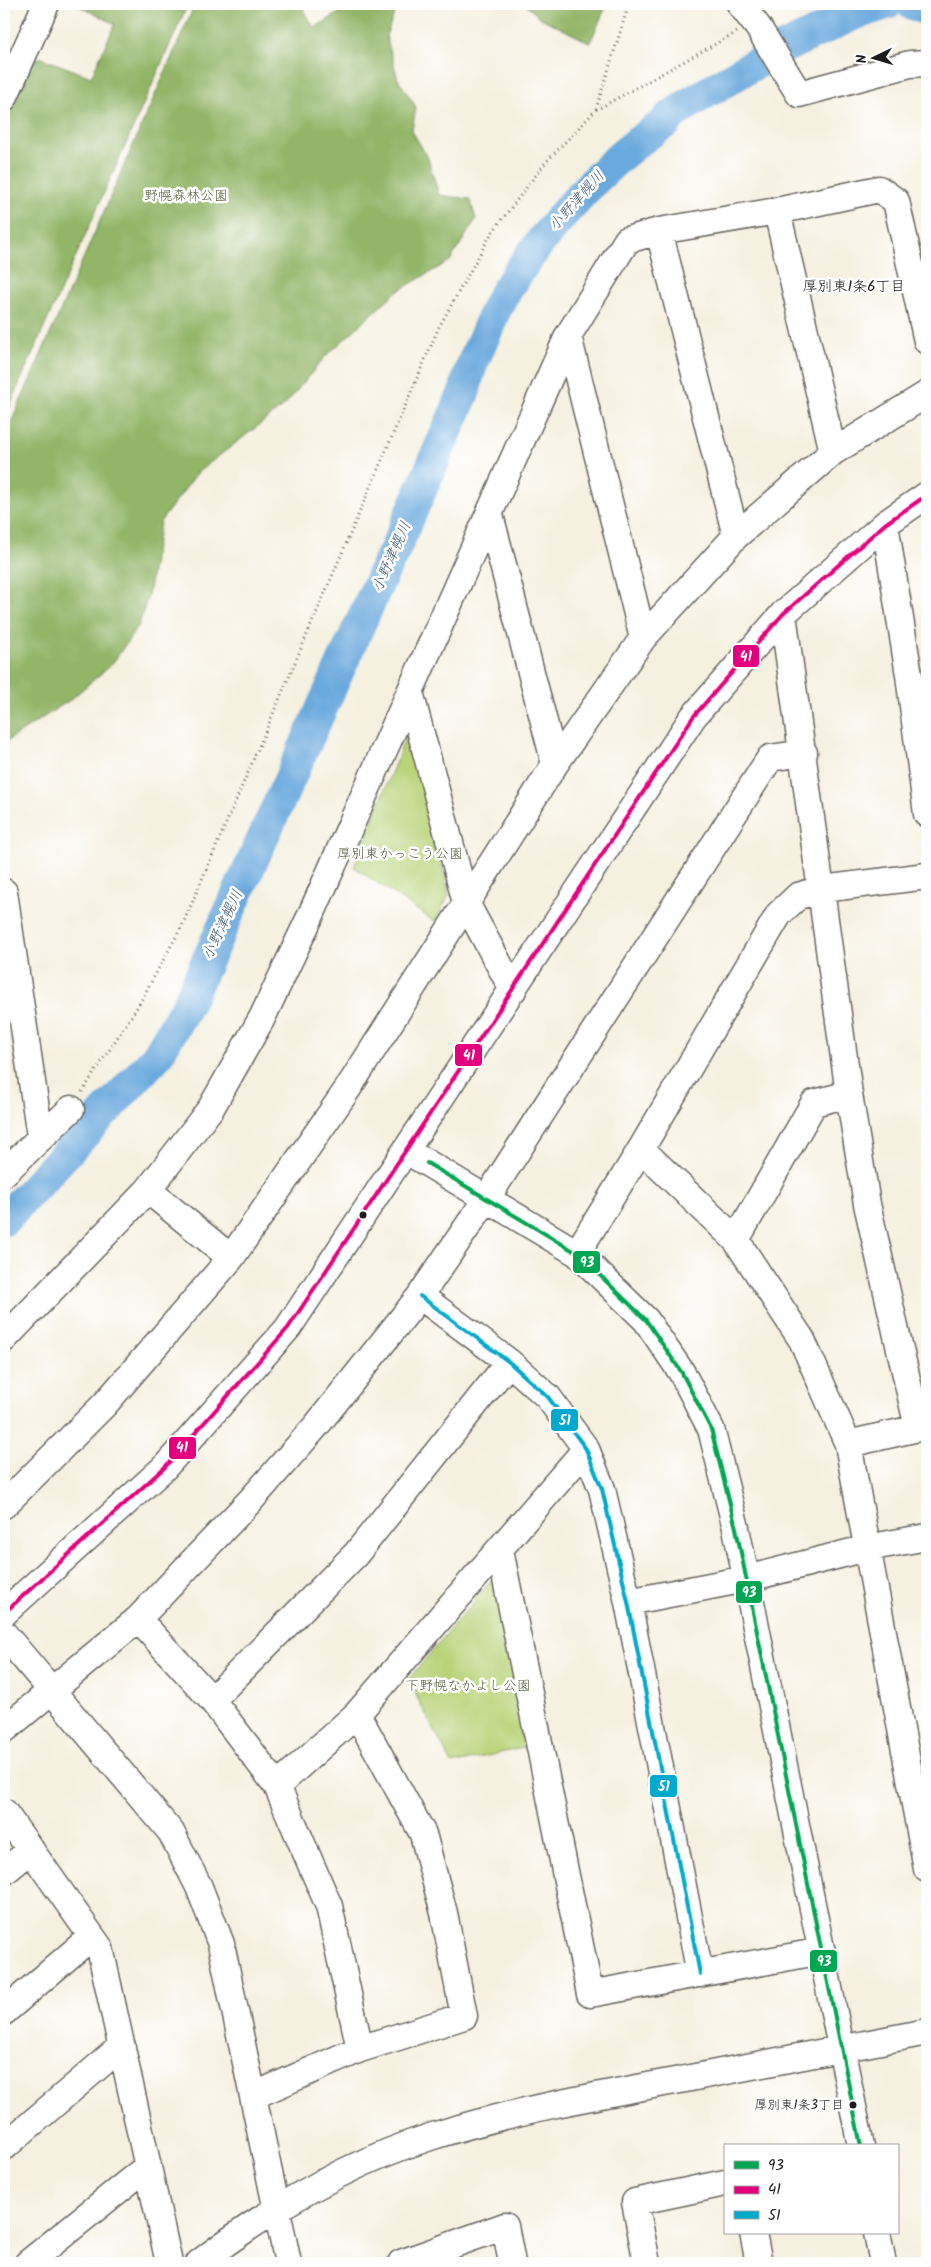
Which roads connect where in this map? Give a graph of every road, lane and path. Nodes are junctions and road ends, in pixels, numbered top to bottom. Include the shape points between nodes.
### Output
1 (46, 4) edge
2 (629, 4) edge
3 (751, 17) edge
4 (927, 63) edge
5 (4, 98) edge
6 (596, 110) junction
7 (777, 211) junction
8 (659, 231) junction
9 (925, 324) edge
10 (568, 336) junction
11 (927, 394) edge
12 (834, 452) junction
13 (927, 495) edge
14 (490, 515) junction
15 (885, 524) junction
16 (736, 536) junction
17 (783, 614) junction
18 (643, 638) junction
19 (918, 668) edge
20 (410, 692) junction
21 (804, 753) junction
22 (555, 764) junction
23 (927, 814) edge
24 (927, 876) edge
25 (822, 889) junction
26 (4, 892) edge
27 (466, 904) junction
28 (513, 990) junction
29 (849, 1094) junction
30 (70, 1109) joint
31 (40, 1136) junction
32 (641, 1149) junction
33 (407, 1150) junction
34 (4, 1174) edge
35 (148, 1190) junction
36 (486, 1198) junction
37 (736, 1240) junction
38 (577, 1253) junction
39 (231, 1258) junction
40 (420, 1296) junction
41 (4, 1339) edge
42 (509, 1362) junction
43 (923, 1427) edge
44 (848, 1444) junction
45 (586, 1449) junction
46 (4, 1505) edge
47 (927, 1537) edge
48 (867, 1548) junction
49 (500, 1550) junction
50 (746, 1579) junction
51 (628, 1602) junction
52 (4, 1613) edge
53 (138, 1619) junction
54 (4, 1634) edge
55 (53, 1690) junction
56 (212, 1700) junction
57 (357, 1714) junction
58 (4, 1730) edge
59 (277, 1786) junction
60 (4, 1812) edge
61 (31, 1850) junction
62 (927, 1869) edge
63 (4, 1872) edge
64 (91, 1937) junction
65 (822, 1951) junction
66 (700, 1974) junction
67 (4, 2012) edge
68 (927, 2032) edge
69 (122, 2046) junction
70 (842, 2048) junction
71 (360, 2049) junction
72 (253, 2096) junction
73 (862, 2144) edge
74 (4, 2146) edge
75 (148, 2166) junction
76 (724, 2183) edge
77 (277, 2208) junction
78 (754, 2234) edge
79 (878, 2234) edge
80 (28, 2263) edge
81 (169, 2263) edge
82 (199, 2263) edge
83 (288, 2263) edge
84 (401, 2263) edge
85 (512, 2263) edge
86 (647, 2263) edge
87 (759, 2263) edge
88 (883, 2263) edge

1 - 5 street
2 - 6 path
3 - 4 street via 799,94 901,66
3 - 6 path
6 - 30 path via 546,162 491,234 439,327 182,926 138,1006
7 - 8 street
7 - 9 street via 879,189 896,201
7 - 12 street
8 - 10 street via 627,240
8 - 16 street
10 - 14 street
10 - 18 street
11 - 12 street
12 - 16 street
13 - 15 street
14 - 20 street
14 - 22 street
15 - 17 street
15 - 19 street
16 - 18 street
17 - 21 street
17 - 28 street via 693,717
18 - 22 street
19 - 23 street
20 - 27 street
20 - 35 street via 262,1018 211,1108
21 - 25 street
21 - 36 street via 770,758
22 - 27 street
24 - 25 street
25 - 29 street
25 - 32 street via 798,896 779,914
26 - 31 street
27 - 28 street
27 - 39 street via 347,1090
28 - 33 street
29 - 37 street via 814,1103
29 - 43 street via 867,1204
30 - 31 street
31 - 34 street
32 - 37 street
32 - 38 street
33 - 36 street
33 - 52 street via 288,1328 165,1467
35 - 39 street
35 - 41 street
36 - 38 street
36 - 40 street
37 - 44 street via 802,1340
38 - 50 street via 646,1320 682,1373 711,1429
39 - 46 street via 105,1404
40 - 42 street
40 - 53 street via 316,1426
42 - 45 street via 548,1397
42 - 56 street via 356,1554
43 - 44 street
44 - 48 street
45 - 49 street
45 - 51 street via 602,1489
47 - 48 street
48 - 50 street
48 - 62 street
49 - 57 street
49 - 66 street via 590,1994
50 - 51 street
50 - 65 street
51 - 66 street
53 - 55 street
53 - 56 street
54 - 55 street
55 - 58 street
55 - 72 street via 171,1832 199,1887 221,1944
56 - 59 street
57 - 59 street
57 - 71 street via 423,1834 444,1913 464,2016
59 - 71 street via 329,1906
60 - 61 street
61 - 63 street
61 - 64 street
64 - 67 street
64 - 69 street via 100,1948
65 - 66 street
65 - 70 street
68 - 70 street
69 - 74 street
69 - 75 street
70 - 73 street
70 - 77 street via 550,2105 433,2136 313,2187
71 - 72 street
72 - 77 street
75 - 80 street
75 - 81 street
76 - 86 street via 635,2202
77 - 82 street
77 - 83 street
78 - 87 street
79 - 88 street
84 - 85 street via 505,2226

